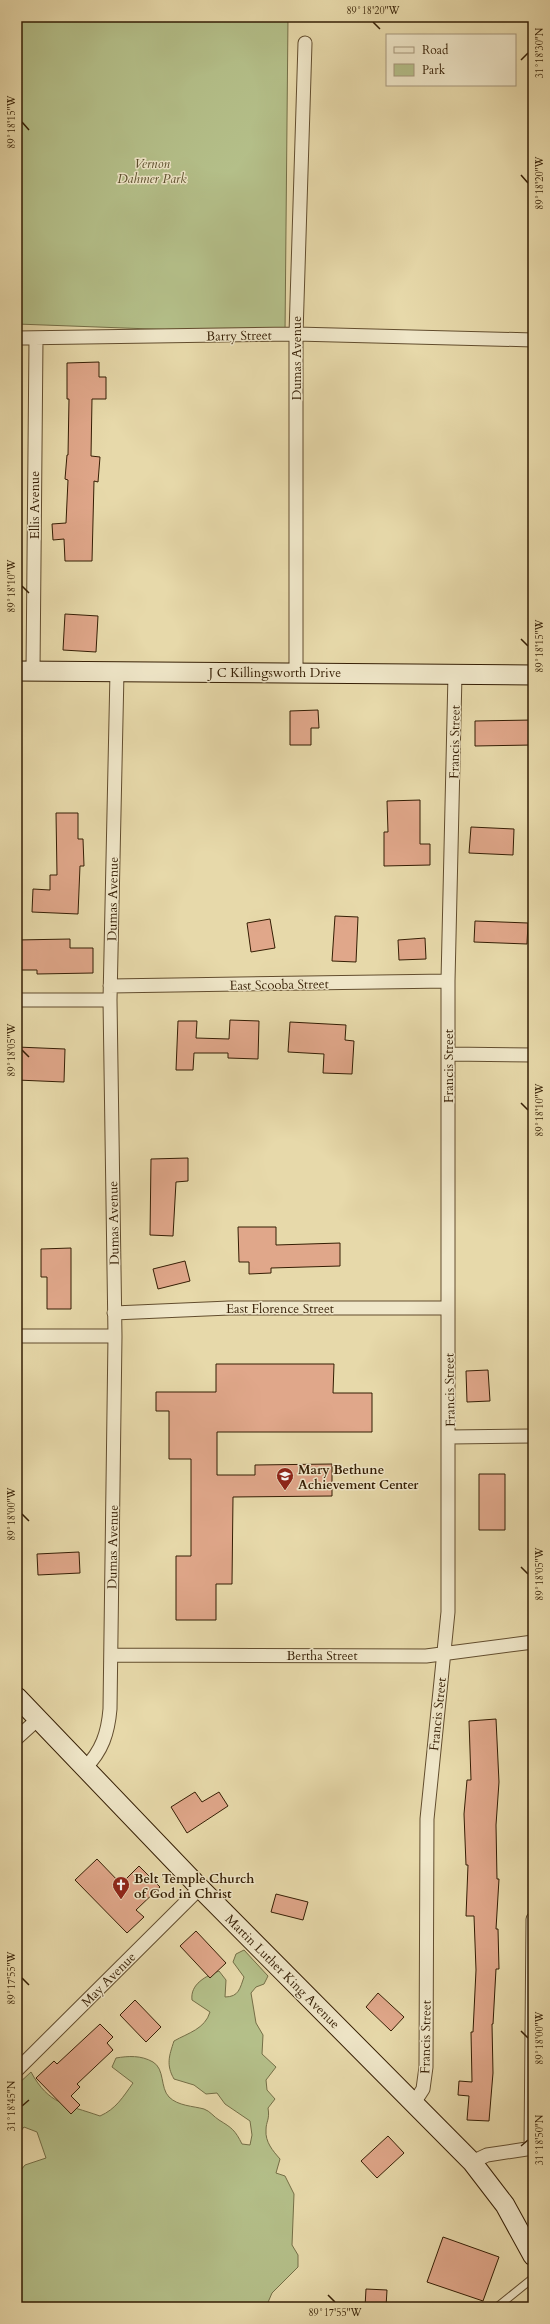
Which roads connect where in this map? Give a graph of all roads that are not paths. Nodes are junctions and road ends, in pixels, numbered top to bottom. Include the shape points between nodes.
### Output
1 (305, 43) dead end
2 (296, 334) junction
3 (17, 338) edge
4 (36, 339) junction
5 (533, 340) edge
6 (25, 671) edge
7 (117, 672) junction
8 (296, 672) junction
9 (455, 674) junction
10 (533, 675) edge
11 (448, 981) junction
12 (110, 986) junction
13 (17, 1000) edge
14 (110, 1000) junction
15 (448, 1054) junction
16 (533, 1055) edge
17 (447, 1308) junction
18 (114, 1313) junction
19 (17, 1336) edge
20 (115, 1336) junction
21 (450, 1436) junction
22 (533, 1436) edge
23 (533, 1642) edge
24 (445, 1653) junction
25 (111, 1655) junction
26 (17, 1697) edge
27 (38, 1719) junction
28 (17, 1738) edge
29 (85, 1768) junction
30 (200, 1888) junction
31 (533, 1919) edge
32 (17, 2070) edge
33 (414, 2103) junction
34 (532, 2148) edge
35 (472, 2162) junction
36 (533, 2256) edge
37 (533, 2278) edge
38 (497, 2307) edge

1 - 2 street, Dumas Avenue
2 - 4 street, Barry Street
2 - 5 street, Barry Street
2 - 8 street, Dumas Avenue
3 - 4 street, Barry Street
4 - 6 street, Ellis Avenue
6 - 7 street, J C Killingsworth Drive
7 - 8 street, J C Killingsworth Drive
7 - 12 street, Dumas Avenue
8 - 9 street, J C Killingsworth Drive
9 - 10 street, J C Killingsworth Drive
9 - 11 street, Francis Street
11 - 12 street, East Scooba Street
11 - 15 street, Francis Street
12 - 14 street, Dumas Avenue
13 - 14 street
14 - 18 street, Dumas Avenue
15 - 16 street
15 - 17 street, Francis Street
17 - 18 street, East Florence Street via 229,1308
17 - 21 street, Francis Street
18 - 20 street, Dumas Avenue
19 - 20 street
20 - 25 street, Dumas Avenue
21 - 22 street
21 - 24 street, Francis Street via 448,1612
23 - 24 street, Bertha Street
24 - 25 street, Bertha Street via 426,1656
24 - 33 street, Francis Street via 440,1674 427,1819 426,2067 423,2089
25 - 29 street, Dumas Avenue via 108,1726 98,1753
26 - 27 street, Martin Luther King Avenue
27 - 28 street
27 - 29 street, Martin Luther King Avenue
29 - 30 street, Martin Luther King Avenue
30 - 32 street, May Avenue
30 - 33 street, Martin Luther King Avenue
31 - 34 street
33 - 35 street, Martin Luther King Avenue
34 - 35 street via 487,2154
35 - 36 street, Martin Luther King Avenue via 505,2205
37 - 38 lane

